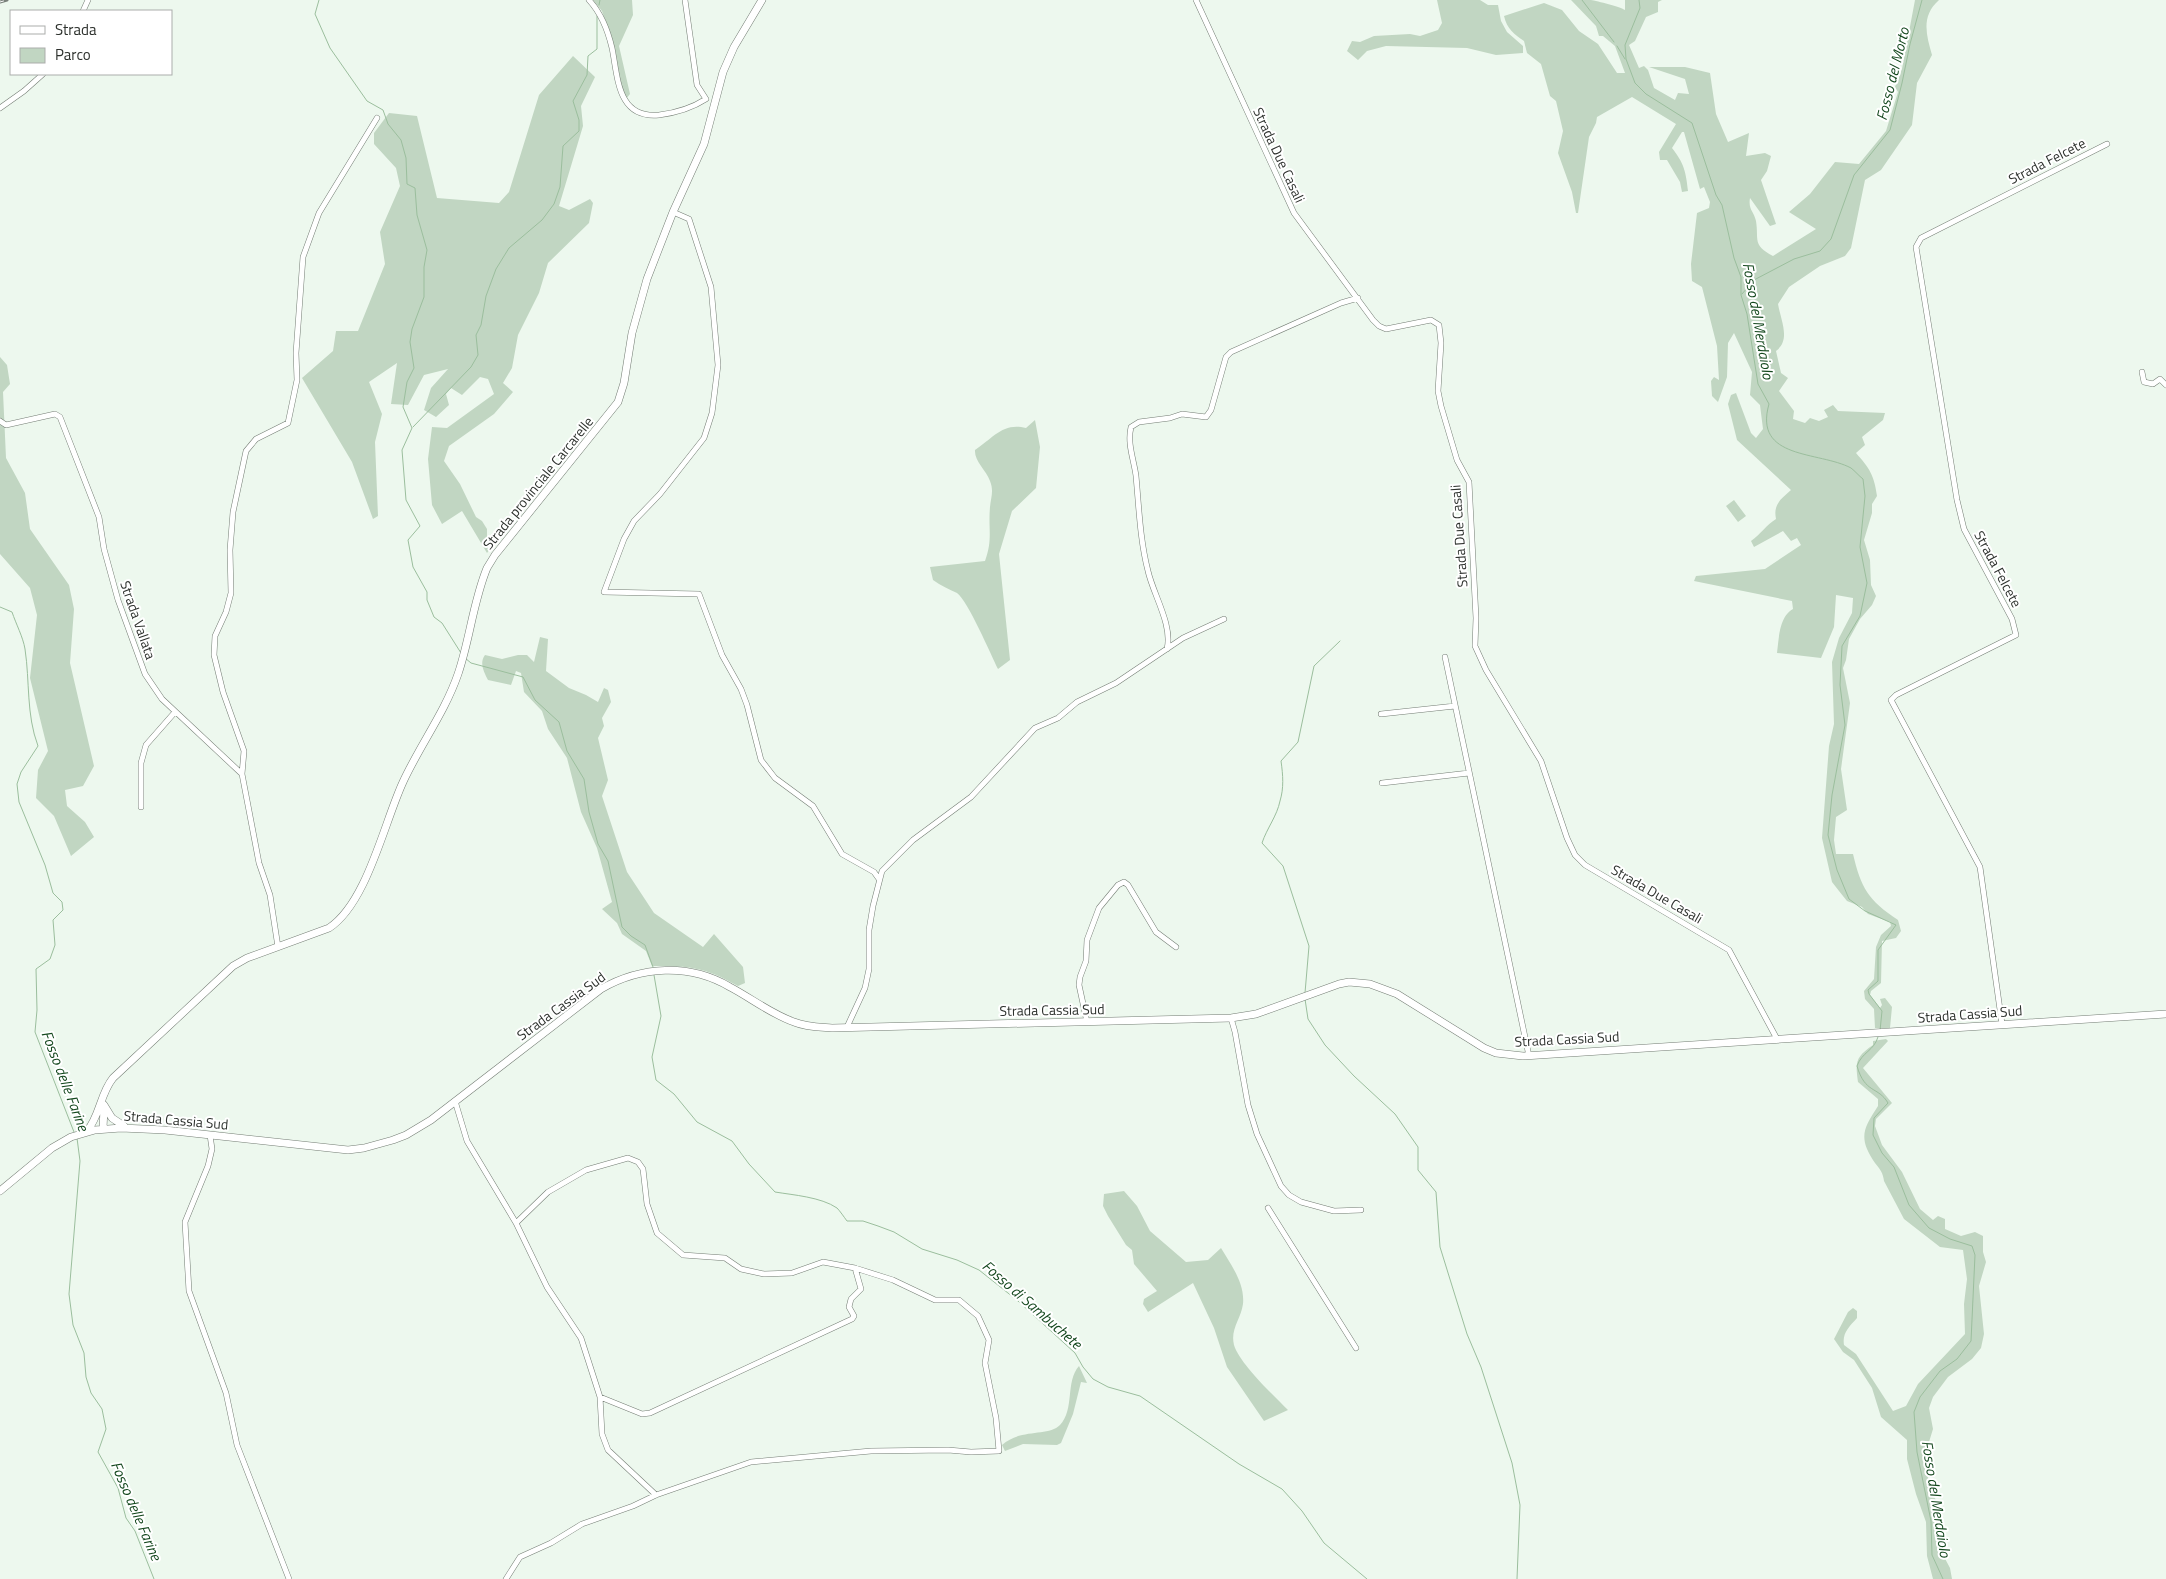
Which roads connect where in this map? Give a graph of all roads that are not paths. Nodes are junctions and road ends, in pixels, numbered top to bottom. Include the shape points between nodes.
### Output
1 (589, 0) edge
2 (685, 0) edge
3 (762, 0) edge
4 (1196, 0) edge
5 (42, 75) edge
6 (706, 99) junction
7 (714, 99) junction
8 (0, 108) edge
9 (378, 118) dead end
10 (2107, 144) dead end
11 (673, 212) junction
12 (1358, 298) junction
13 (2142, 372) dead end
14 (2166, 385) edge
15 (0, 422) edge
16 (1224, 620) dead end
17 (1167, 649) junction
18 (1445, 657) dead end
19 (1455, 706) junction
20 (175, 712) junction
21 (1381, 714) dead end
22 (1469, 773) junction
23 (242, 774) junction
24 (1382, 783) dead end
25 (140, 807) dead end
26 (879, 879) junction
27 (278, 947) junction
28 (1176, 947) dead end
29 (2166, 1014) edge
30 (1230, 1018) junction
31 (1087, 1022) junction
32 (2002, 1024) junction
33 (847, 1027) junction
34 (1777, 1039) junction
35 (1529, 1056) junction
36 (456, 1101) junction
37 (101, 1108) junction
38 (104, 1128) junction
39 (129, 1128) junction
40 (83, 1133) junction
41 (210, 1135) junction
42 (0, 1191) edge
43 (1268, 1208) dead end
44 (1361, 1210) dead end
45 (516, 1223) junction
46 (855, 1268) junction
47 (1356, 1348) dead end
48 (600, 1397) junction
49 (656, 1495) junction
50 (289, 1579) edge
51 (506, 1579) edge

1 - 6 street via 600,12 612,48 618,84 629,106 640,114 652,116 688,109
2 - 6 street via 698,85
3 - 7 main road, Strada provinciale Carcarelle via 728,60
4 - 12 street, Strada Due Casali via 1294,214
5 - 8 street
6 - 7 street
7 - 11 main road, Strada provinciale Carcarelle via 704,144
9 - 23 street via 320,213 303,256 297,380 288,423 256,439 246,451 233,512 231,593 215,636 214,655 244,751
10 - 32 street, Strada Felcete via 1921,238 1916,247 1964,528 2012,619 2016,635 1891,700 1980,867
11 - 26 street via 689,219 711,287 718,365 712,413 704,438 634,522 604,592 699,594 722,655 744,697 761,760 775,778 813,806 842,854 874,872
11 - 27 main road, Strada provinciale Carcarelle via 646,279 618,402 495,555 482,581 454,684 403,782 366,875 348,909 329,928
12 - 17 street via 1341,302 1231,352 1226,357 1211,410 1206,417 1182,414 1139,422 1131,427 1140,530 1148,572 1168,638
12 - 34 street, Strada Due Casali via 1373,320 1386,329 1431,320 1439,325 1440,398 1457,460 1469,482 1475,646 1541,761 1575,855 1585,865 1729,950
13 - 14 street via 2144,382 2153,384 2160,379
15 - 20 street, Strada Vallata via 6,424 55,414 60,417 98,517 113,583 138,658 162,699
16 - 17 street via 1190,634
17 - 26 street via 1116,683 1078,702 1058,718 1035,728 970,797 913,840
18 - 19 street
19 - 21 street
19 - 22 street
20 - 23 street, Strada Vallata
20 - 25 street via 146,745
22 - 24 street
22 - 35 street
23 - 27 street via 259,863 270,895
26 - 33 street via 869,930 870,969
27 - 37 main road, Strada provinciale Carcarelle via 233,966 113,1078 103,1096
28 - 31 street via 1156,932 1124,882 1118,885 1099,908 1087,940 1086,961 1079,985
29 - 32 main road, Strada Cassia Sud
30 - 31 main road, Strada Cassia Sud
30 - 35 main road, Strada Cassia Sud via 1256,1014 1338,984 1360,982 1397,994 1484,1048 1503,1054
30 - 44 street via 1236,1032 1248,1105 1257,1134 1281,1186 1301,1202 1334,1210
31 - 33 main road, Strada Cassia Sud
32 - 34 main road, Strada Cassia Sud
33 - 36 main road, Strada Cassia Sud via 796,1023 706,976 680,970 653,971 624,978 601,989
34 - 35 main road, Strada Cassia Sud
36 - 41 main road, Strada Cassia Sud via 406,1135 364,1148 329,1149
36 - 45 street via 467,1141
37 - 38 main road
37 - 39 main road
37 - 40 main road
38 - 39 main road, Strada Cassia Sud
38 - 40 main road, Strada Cassia Sud
39 - 41 main road, Strada Cassia Sud
40 - 42 main road, Strada Cassia Sud via 37,1158
41 - 50 street via 212,1149 208,1166 185,1222 189,1292 226,1393 237,1446
43 - 47 street
45 - 46 street via 548,1192 579,1174 628,1158 638,1162 643,1169 648,1210 656,1233 683,1256 724,1258 741,1269 764,1274 792,1273 823,1262
45 - 48 street via 547,1287 581,1338
46 - 48 street via 862,1289 851,1299 852,1319 650,1413 642,1414
46 - 49 street via 893,1280 935,1300 959,1300 978,1316 989,1340 986,1363 999,1450 871,1451 750,1462
48 - 49 street via 602,1434 608,1450
49 - 51 street via 582,1524 551,1543 531,1550 520,1557

